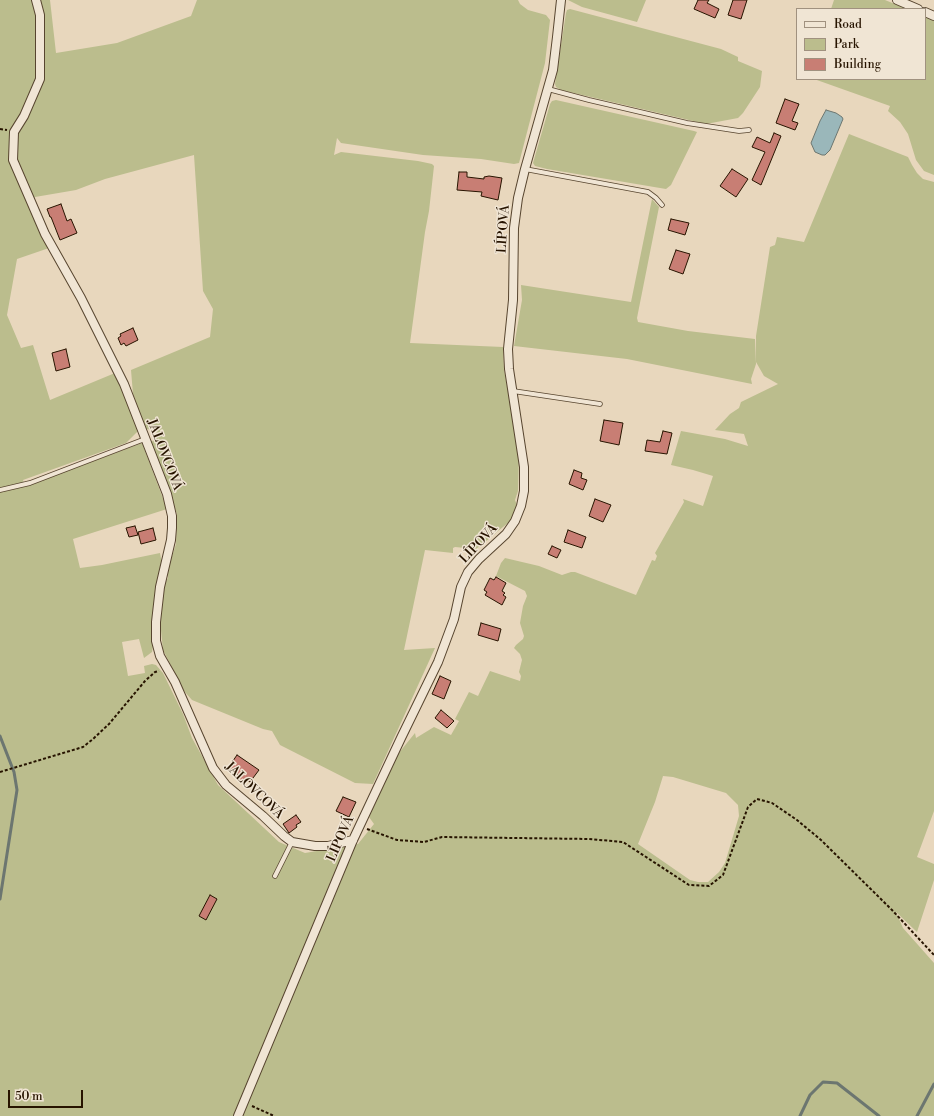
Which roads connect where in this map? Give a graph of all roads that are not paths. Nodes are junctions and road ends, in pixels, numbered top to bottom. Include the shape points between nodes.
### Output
1 (36, 0) edge
2 (561, 0) edge
3 (896, 0) edge
4 (916, 8) edge
5 (548, 89) junction
6 (749, 130) dead end
7 (525, 169) junction
8 (662, 205) dead end
9 (513, 391) junction
10 (600, 404) dead end
11 (145, 439) junction
12 (0, 490) edge
13 (353, 840) junction
14 (292, 842) junction
15 (275, 876) dead end
16 (238, 1116) edge

1 - 11 street, JALOVCOVÁ via 40,15 40,79 14,132 12,160 45,234 81,298 124,384
2 - 5 street, LÍPOVÁ via 558,37
3 - 4 street
5 - 6 lane via 687,122 739,131
5 - 7 street, LÍPOVÁ
7 - 8 lane via 648,192
7 - 9 street, LÍPOVÁ via 514,228 513,300 509,334 509,369
9 - 10 lane
9 - 13 street, LÍPOVÁ via 524,467 521,506 506,534 468,572 438,662
11 - 12 lane via 30,483
11 - 14 street, JALOVCOVÁ via 167,494 172,516 171,540 160,587 156,622 156,641 160,656 220,778
13 - 14 street, JALOVCOVÁ via 328,846
13 - 16 street, LÍPOVÁ
14 - 15 lane

